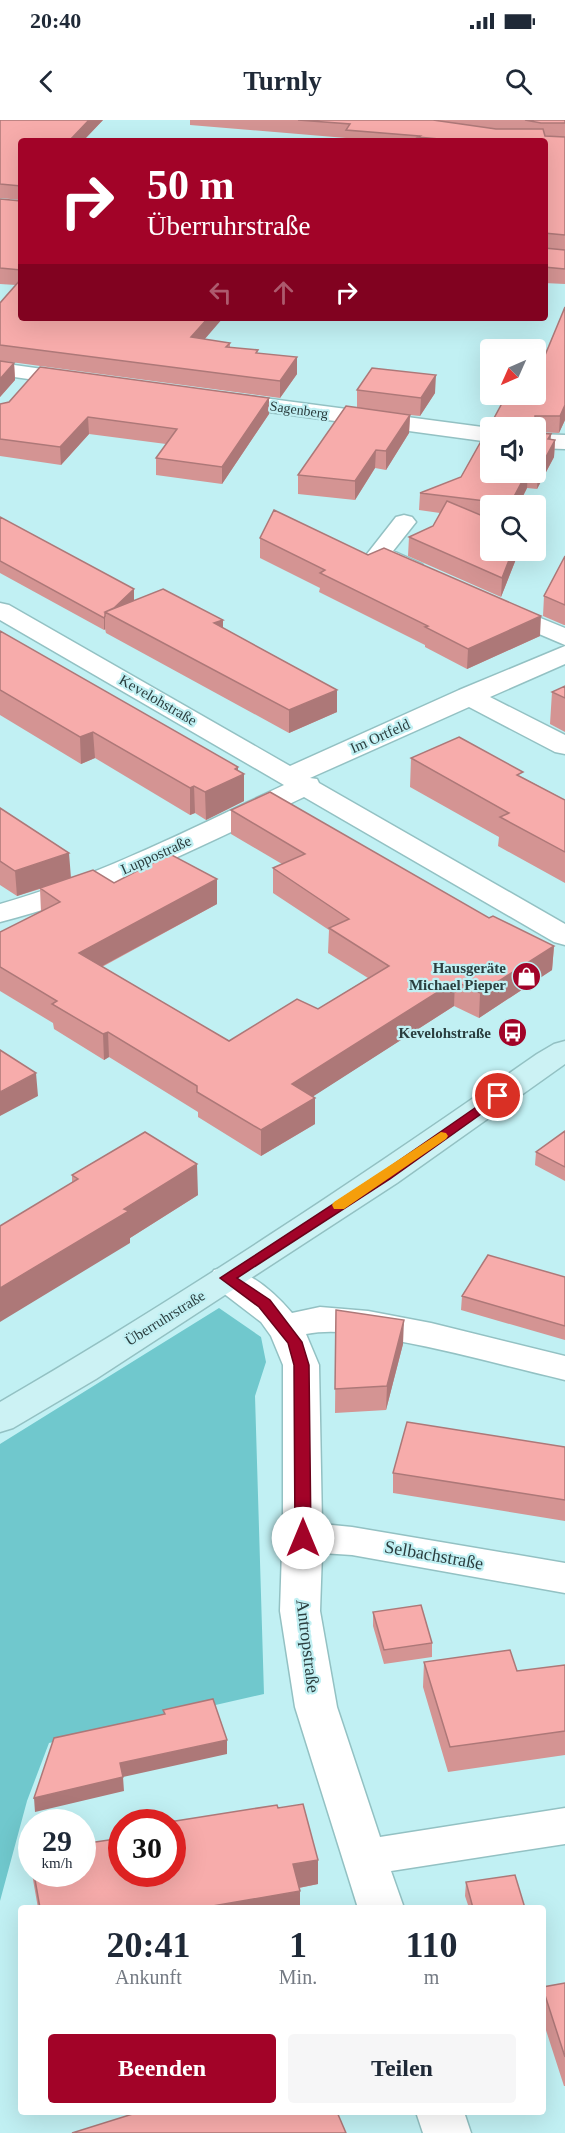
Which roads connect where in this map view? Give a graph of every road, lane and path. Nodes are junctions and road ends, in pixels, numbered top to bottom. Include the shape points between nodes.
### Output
1 (0, 369) edge
2 (94, 382) edge
3 (202, 397) edge
4 (480, 434) edge
5 (546, 441) edge
6 (565, 442) edge
7 (404, 522) dead end
8 (429, 577) edge
9 (481, 600) edge
10 (0, 610) edge
11 (565, 637) edge
12 (565, 654) edge
13 (468, 696) junction
14 (565, 746) edge
15 (299, 780) junction
16 (0, 913) edge
17 (565, 936) edge
18 (565, 1051) edge
19 (227, 1278) junction
20 (284, 1326) junction
21 (565, 1368) edge
22 (0, 1419) edge
23 (303, 1538) junction
24 (565, 1578) edge
25 (565, 1826) edge
26 (366, 1857) junction
27 (380, 1905) edge
28 (442, 2115) edge
29 (447, 2133) edge

1 - 2 street via 29,381
3 - 4 street, Sagenberg
5 - 6 street
7 - 8 street via 379,554
9 - 11 street
10 - 15 street, Kevelohstraße
12 - 13 street, Im Ortfeld
13 - 14 street
13 - 15 street, Im Ortfeld
15 - 16 street, Luppostraße via 137,864
15 - 17 street, Kevelohstraße
18 - 19 main road, Überruhrstraße via 386,1176
19 - 20 street, Antropstraße via 264,1303
19 - 22 main road, Überruhrstraße
20 - 21 street via 320,1319 368,1323
20 - 23 street, Antropstraße via 295,1342 301,1365
23 - 24 street, Selbachstraße via 352,1541
23 - 26 street, Antropstraße via 300,1611 316,1707
25 - 26 street
26 - 27 street, Antropstraße
28 - 29 street

